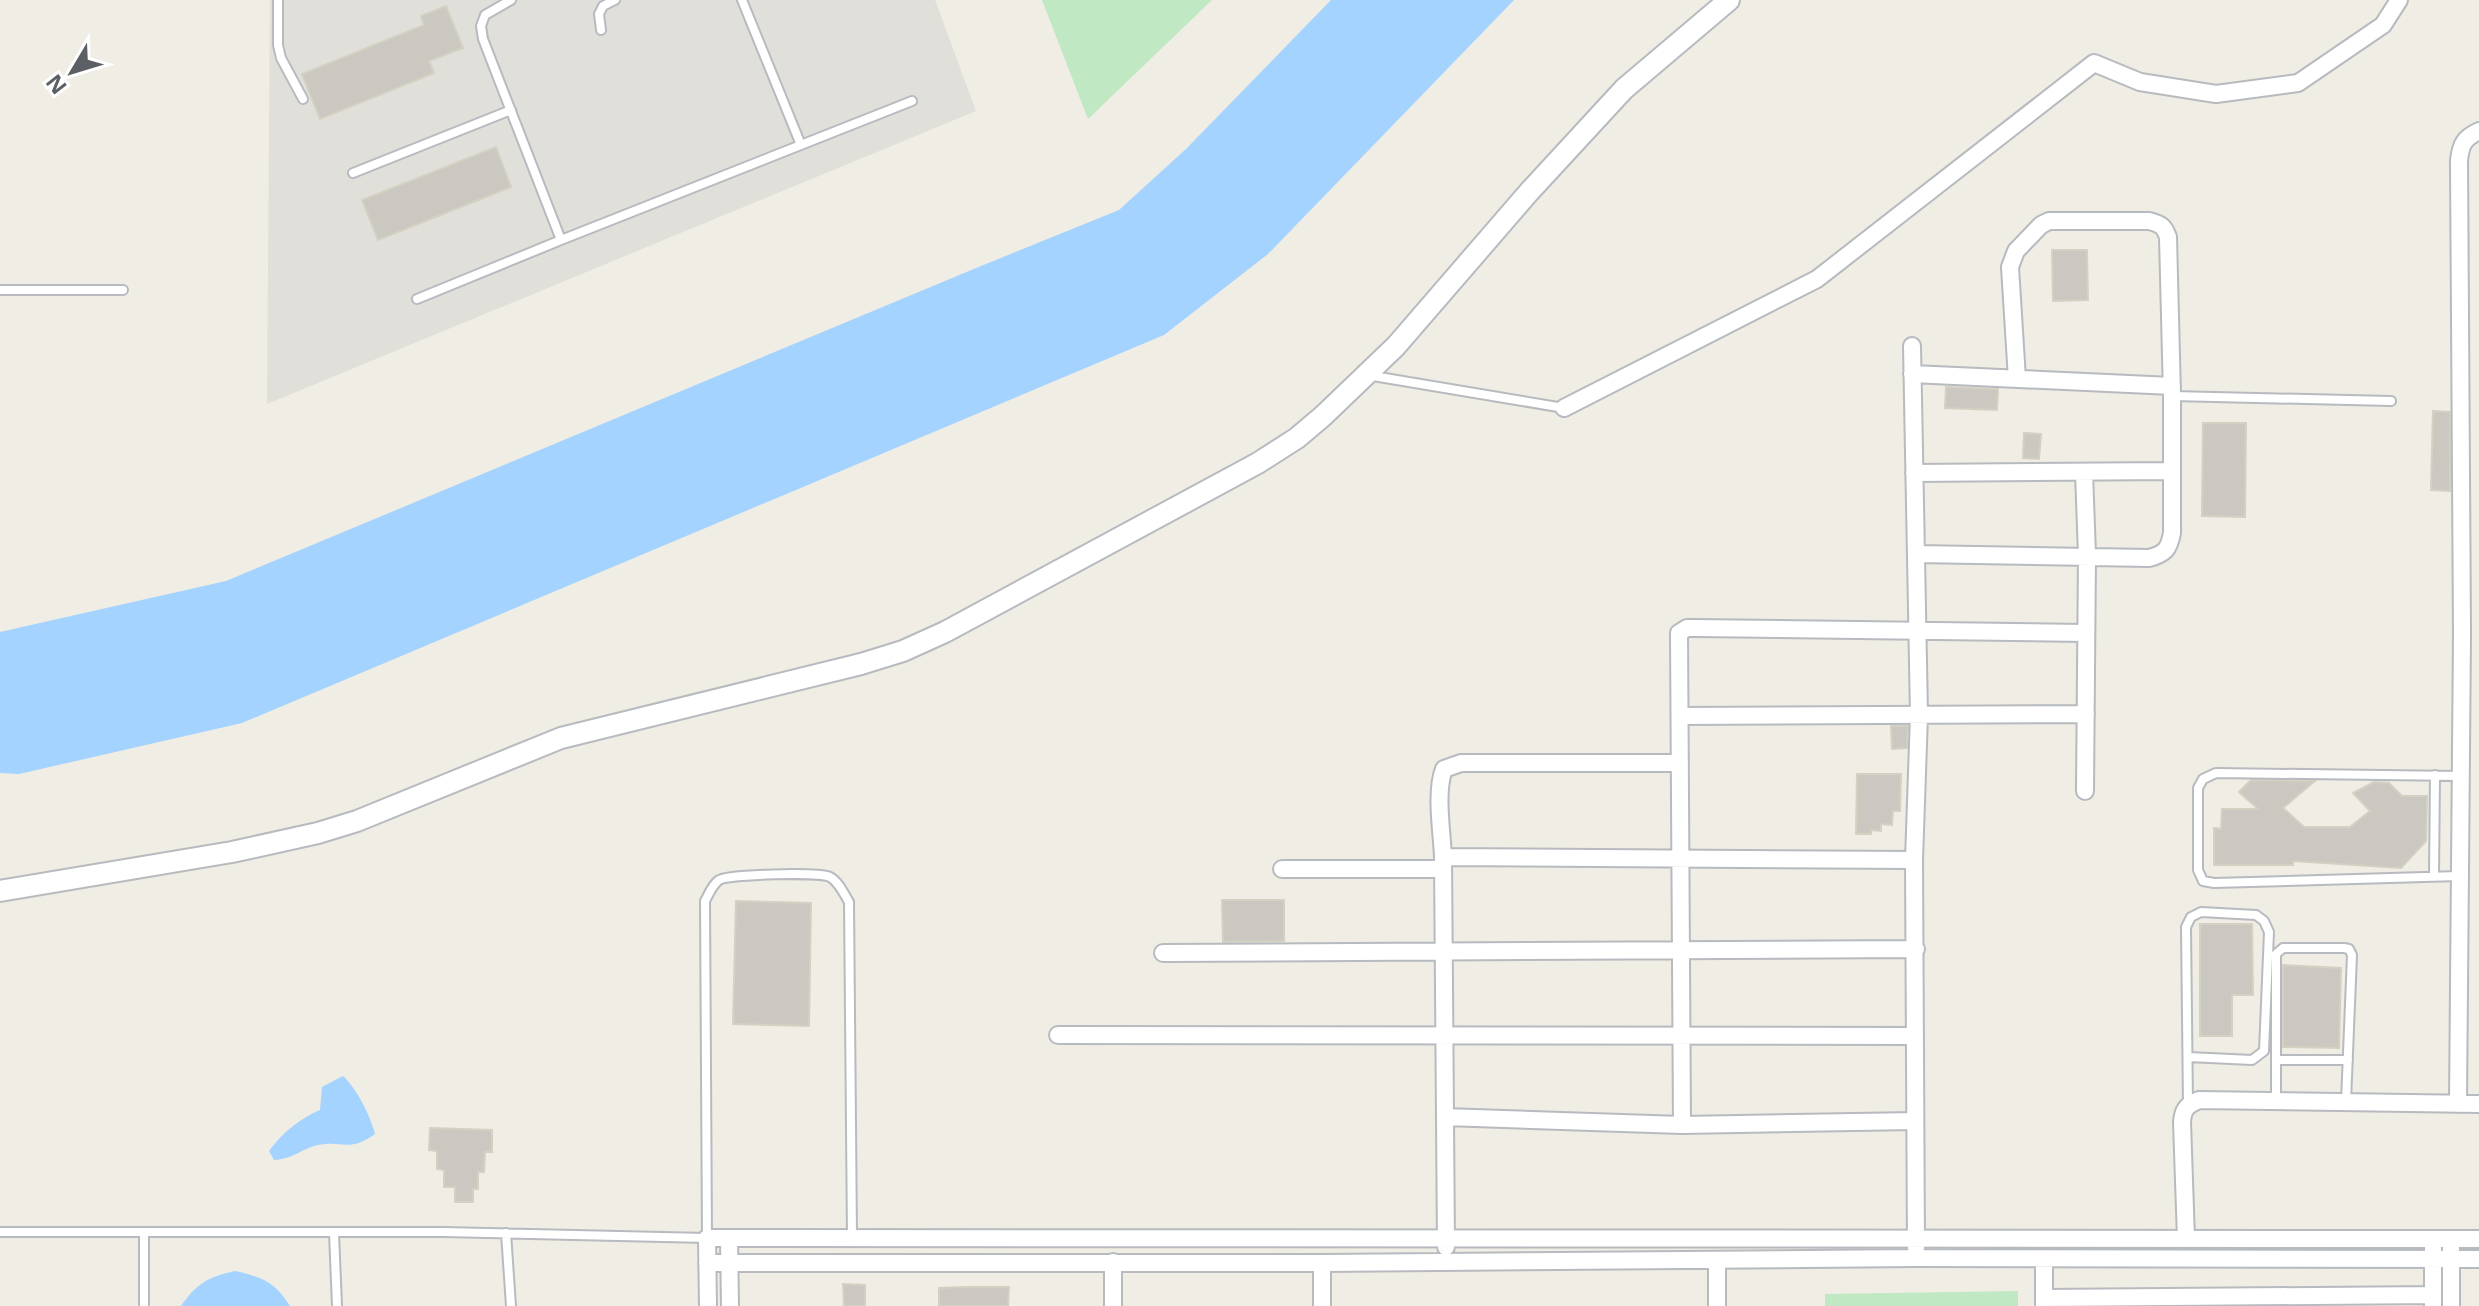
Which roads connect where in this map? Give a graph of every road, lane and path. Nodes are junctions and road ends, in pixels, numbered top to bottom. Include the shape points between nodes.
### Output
1 (278, 0) edge
2 (511, 0) edge
3 (615, 0) edge
4 (742, 0) edge
5 (1729, 0) edge
6 (2399, 0) edge
7 (601, 30) dead end
8 (303, 99) dead end
9 (912, 101) dead end
10 (511, 110) junction
11 (2479, 131) edge
12 (801, 145) junction
13 (353, 173) dead end
14 (561, 240) junction
15 (0, 290) edge
16 (123, 290) dead end
17 (417, 299) dead end
18 (1912, 346) dead end
19 (1912, 374) junction
20 (1366, 375) junction
21 (2017, 379) junction
22 (2172, 391) junction
23 (2391, 401) dead end
24 (1564, 408) joint
25 (2172, 471) junction
26 (2084, 472) junction
27 (1914, 473) junction
28 (1916, 554) junction
29 (2087, 555) junction
30 (1917, 630) junction
31 (2086, 633) junction
32 (2086, 714) junction
33 (1919, 715) junction
34 (1680, 716) junction
35 (1680, 763) junction
36 (2435, 775) junction
37 (2459, 776) junction
38 (2085, 791) dead end
39 (1680, 859) junction
40 (1914, 860) junction
41 (1443, 863) junction
42 (1282, 869) dead end
43 (2434, 876) junction
44 (2460, 876) junction
45 (0, 891) edge
46 (1916, 949) junction
47 (1681, 950) junction
48 (1444, 952) junction
49 (1163, 953) dead end
50 (1058, 1035) dead end
51 (1444, 1035) junction
52 (1681, 1036) junction
53 (1915, 1036) junction
54 (2188, 1057) junction
55 (2276, 1060) junction
56 (2348, 1060) junction
57 (2276, 1101) junction
58 (2346, 1102) junction
59 (2458, 1104) junction
60 (2479, 1104) edge
61 (2188, 1105) junction
62 (1445, 1117) junction
63 (1915, 1121) junction
64 (1682, 1125) junction
65 (0, 1232) edge
66 (144, 1233) junction
67 (334, 1233) junction
68 (506, 1233) junction
69 (707, 1238) junction
70 (729, 1238) junction
71 (852, 1238) junction
72 (1446, 1238) junction
73 (1915, 1238) junction
74 (2139, 1239) junction
75 (2186, 1239) junction
76 (2434, 1239) junction
77 (2451, 1239) junction
78 (2479, 1239) edge
79 (1916, 1258) junction
80 (2044, 1259) junction
81 (2139, 1259) junction
82 (2433, 1259) junction
83 (2451, 1259) junction
84 (2479, 1259) edge
85 (1717, 1260) junction
86 (1446, 1261) junction
87 (1113, 1262) junction
88 (707, 1263) junction
89 (729, 1263) junction
90 (1322, 1263) junction
91 (2397, 1300) edge
92 (2433, 1300) edge
93 (2250, 1301) edge
94 (2323, 1301) edge
95 (2044, 1302) edge
96 (144, 1306) edge
97 (337, 1306) edge
98 (511, 1306) edge
99 (708, 1306) edge
100 (730, 1306) edge
101 (1113, 1306) edge
102 (1322, 1306) edge
103 (1717, 1306) edge
104 (2451, 1306) edge

1 - 8 lane via 281,58
2 - 10 lane via 485,15 481,26
3 - 7 lane via 599,14
4 - 12 lane
5 - 20 street via 1624,89
6 - 24 street via 2383,25 2298,83 2216,94 2140,82 2094,63 1817,279
9 - 12 lane
10 - 13 lane
10 - 14 lane
11 - 37 street via 2461,144 2459,160
12 - 14 lane
14 - 17 lane
15 - 16 lane
18 - 19 street
19 - 21 street
19 - 27 street
20 - 24 lane
20 - 45 street via 1315,424 1258,463 903,651 561,738 318,833
21 - 22 street
21 - 22 street via 2010,267 2016,251 2049,221 2149,221 2165,228 2168,237
22 - 23 lane
22 - 25 street
25 - 26 street
25 - 29 street via 2170,547 2149,558
26 - 27 street
26 - 29 street
27 - 28 street
28 - 29 street
28 - 30 street
29 - 31 street
30 - 31 street
30 - 33 street
30 - 34 street via 1687,628 1678,640
31 - 32 street
32 - 33 street
32 - 38 street
33 - 34 street
33 - 40 street
34 - 35 street
35 - 39 street
35 - 41 street via 1450,765 1441,778
36 - 37 lane
36 - 43 lane
36 - 43 lane via 2216,773 2198,788 2198,870 2203,881
37 - 44 street
39 - 40 street
39 - 41 street
39 - 47 street
40 - 46 street
41 - 42 street
41 - 48 street
43 - 44 lane
44 - 59 street
46 - 47 street
46 - 53 street
47 - 48 street
47 - 52 street
48 - 49 street
48 - 51 street
50 - 51 street
51 - 52 street
51 - 62 street
52 - 53 street
52 - 64 street
53 - 63 street
54 - 54 lane via 2186,927 2201,912 2256,915 2269,932 2264,1051 2252,1060
54 - 61 lane
55 - 56 lane
55 - 56 lane via 2276,954 2283,948 2349,949
55 - 57 lane
56 - 58 lane
57 - 58 street
57 - 61 street via 2199,1100
58 - 59 street
59 - 60 street
61 - 75 street via 2182,1122
62 - 64 street
62 - 72 street
63 - 64 street
63 - 73 street
65 - 66 lane
66 - 67 lane
66 - 96 lane
67 - 68 lane
67 - 97 lane
68 - 69 lane
68 - 98 lane
69 - 70 street
69 - 71 lane via 705,901 720,879 815,874 830,877 849,902
69 - 88 street
70 - 71 street
70 - 89 street
71 - 72 street
72 - 73 street
72 - 86 street
73 - 74 street
73 - 79 street
74 - 75 street
74 - 81 street
75 - 76 street
76 - 77 street
76 - 82 street
77 - 78 street
77 - 83 street
79 - 80 street
79 - 85 street
80 - 81 street
80 - 95 street
81 - 82 street
82 - 83 street
82 - 92 street
83 - 84 street
83 - 104 street
85 - 86 street
85 - 103 street
86 - 90 street
87 - 89 street
87 - 90 street
87 - 101 street
88 - 89 street
88 - 99 street
89 - 100 street
90 - 102 street
91 - 92 street
91 - 94 street
93 - 94 street
93 - 95 street

